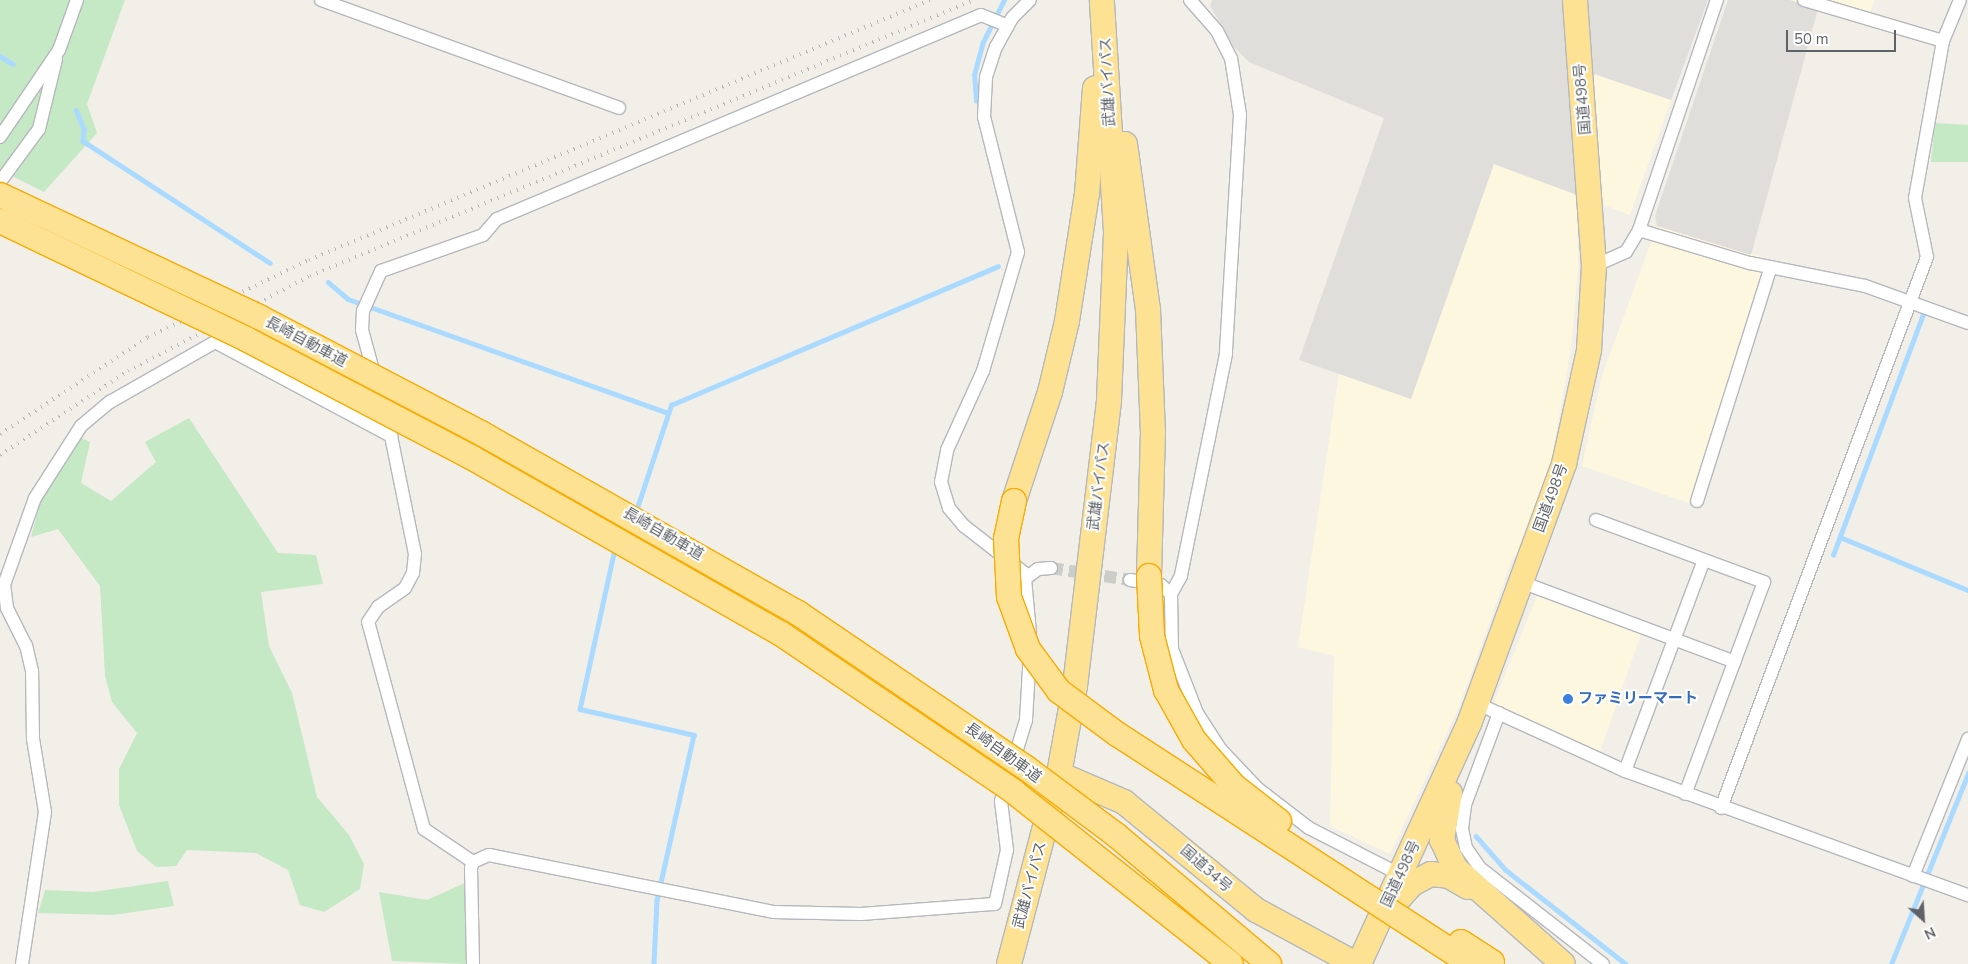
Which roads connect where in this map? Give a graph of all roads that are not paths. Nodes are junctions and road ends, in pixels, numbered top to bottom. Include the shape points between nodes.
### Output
1 (77, 0) edge
2 (321, 0) edge
3 (1030, 0) edge
4 (1094, 0) edge
5 (1102, 0) edge
6 (1190, 0) edge
7 (1575, 0) edge
8 (1717, 0) edge
9 (1804, 0) edge
10 (1960, 0) edge
11 (1008, 26) junction
12 (1943, 41) junction
13 (59, 50) junction
14 (1101, 55) junction
15 (619, 108) dead end
16 (0, 137) edge
17 (0, 182) edge
18 (0, 195) edge
19 (0, 221) edge
20 (1639, 230) junction
21 (1594, 266) junction
22 (1771, 267) junction
23 (1912, 300) junction
24 (1968, 323) edge
25 (391, 436) junction
26 (1697, 501) dead end
27 (1596, 520) dead end
28 (1704, 560) junction
29 (1051, 568) tunnel mouth
30 (1027, 575) junction
31 (1140, 578) junction
32 (1521, 582) junction
33 (1171, 594) junction
34 (1674, 640) junction
35 (1734, 662) junction
36 (1473, 712) junction
37 (1498, 713) junction
38 (1968, 739) edge
39 (1625, 771) junction
40 (1059, 774) junction
41 (1685, 794) junction
42 (1722, 808) junction
43 (473, 862) junction
44 (1401, 875) junction
45 (1913, 876) junction
46 (1968, 895) edge
47 (1490, 901) junction
48 (1374, 942) edge
49 (1486, 963) edge
50 (22, 964) edge
51 (473, 964) edge
52 (1009, 964) edge
53 (1231, 964) edge
54 (1269, 964) edge
55 (1358, 964) edge
56 (1563, 964) edge
57 (1603, 964) edge

1 - 13 street
2 - 15 street
3 - 11 street
4 - 14 highway
5 - 14 highway, 武雄バイパス
6 - 33 street via 1217,31 1231,58 1240,115 1226,354 1181,576
7 - 21 highway, 国道498号
8 - 20 street
9 - 12 street
10 - 12 street
11 - 25 street via 981,15 497,219 483,235 381,271 363,311 362,330
11 - 30 street via 986,77 984,117 1018,252 984,371 947,450 941,482 949,508 964,526
12 - 23 street via 1915,198 1927,257
13 - 16 street
13 - 17 street via 39,128
14 - 31 highway via 1122,122 1148,309 1153,432
14 - 40 highway, 武雄バイパス via 1116,232 1109,400 1075,686
14 - 49 highway, bridge via 1078,263 1050,392 1014,501 1006,538 1009,597 1028,650 1059,690 1117,734
18 - 54 highway, 長崎自動車道, bridge via 259,317 464,424 798,613 1025,768 1116,835
19 - 53 highway, 長崎自動車道, bridge via 246,339 471,457 780,633 1014,791
20 - 21 street via 1626,252
20 - 22 street
21 - 32 highway, 国道498号 via 1589,350 1564,464
22 - 23 street
22 - 26 street
23 - 24 street
23 - 42 street
25 - 43 street via 415,554 413,573 405,588 378,607 368,622 373,652 394,711 424,829
25 - 50 street via 216,342 110,402 81,426 35,498 4,585 8,608 26,646 32,671 33,739 45,812
27 - 28 street
28 - 34 street
28 - 35 street via 1764,582
29 - 30 street
30 - 43 street via 1030,642 1026,720 1001,801 1007,850 995,904 861,914 774,912 505,855
31 - 33 street via 1161,585
31 - 49 highway, bridge via 1166,690 1194,740 1234,786 1256,805
32 - 34 street
32 - 36 highway, 国道498号
33 - 44 street via 1172,649 1181,678 1221,750 1257,788 1309,828
34 - 35 street
34 - 39 street
35 - 41 street
36 - 37 street
36 - 44 highway, 国道498号
36 - 47 highway via 1442,840 1454,868
37 - 39 street
37 - 57 street via 1465,805 1462,829 1466,848 1480,868
38 - 45 street
39 - 41 street
40 - 52 highway, 武雄バイパス
40 - 55 highway, 国道34号 via 1124,802 1256,910
41 - 42 street
42 - 45 street
43 - 51 street
44 - 48 highway, 国道498号
45 - 46 street
47 - 48 highway via 1450,876 1431,874 1412,884
47 - 56 highway
48 - 55 highway, 国道498号

